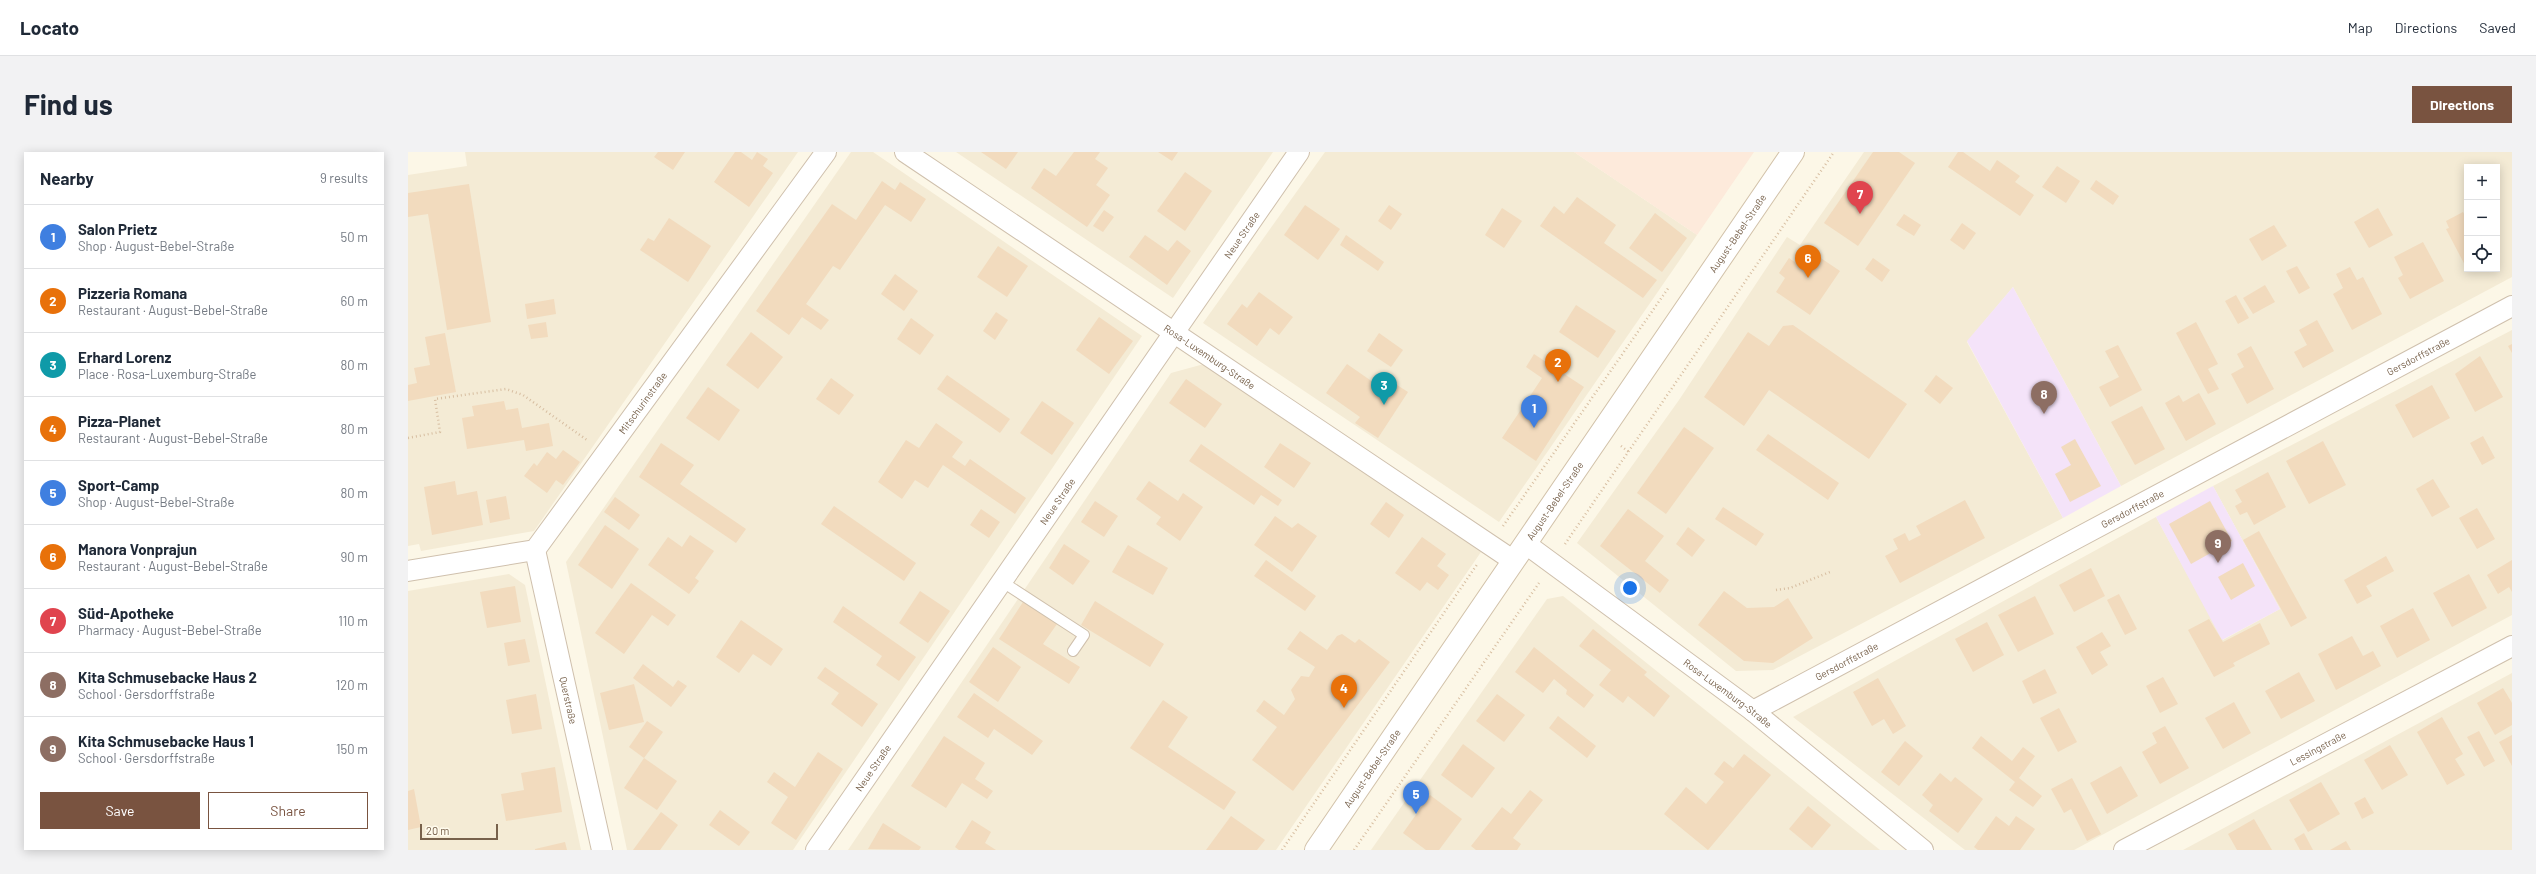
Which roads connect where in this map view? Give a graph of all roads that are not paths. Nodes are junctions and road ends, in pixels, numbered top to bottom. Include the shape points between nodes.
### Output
1 (826, 152) edge
2 (905, 152) edge
3 (1298, 152) edge
4 (1793, 152) edge
5 (2512, 306) edge
6 (1174, 331) junction
7 (534, 550) junction
8 (1520, 552) junction
9 (408, 571) edge
10 (1001, 581) junction
11 (2512, 646) edge
12 (1073, 651) dead end
13 (1753, 711) junction
14 (602, 850) edge
15 (816, 850) edge
16 (1316, 850) edge
17 (1923, 850) edge
18 (2124, 850) edge

1 - 7 street, Mitschurinstraße
2 - 6 street, Rosa-Luxemburg-Straße
3 - 6 street, Neue Straße
4 - 8 main road, August-Bebel-Straße
5 - 13 street, Gersdorffstraße
6 - 8 street, Rosa-Luxemburg-Straße via 1490,545
6 - 10 street, Neue Straße
7 - 9 street
7 - 14 street, Querstraße
8 - 13 street, Rosa-Luxemburg-Straße via 1552,563
8 - 16 main road, August-Bebel-Straße
10 - 12 lane via 1084,635
10 - 15 street, Neue Straße
11 - 18 street, Lessingstraße
13 - 17 street, Rosa-Luxemburg-Straße

